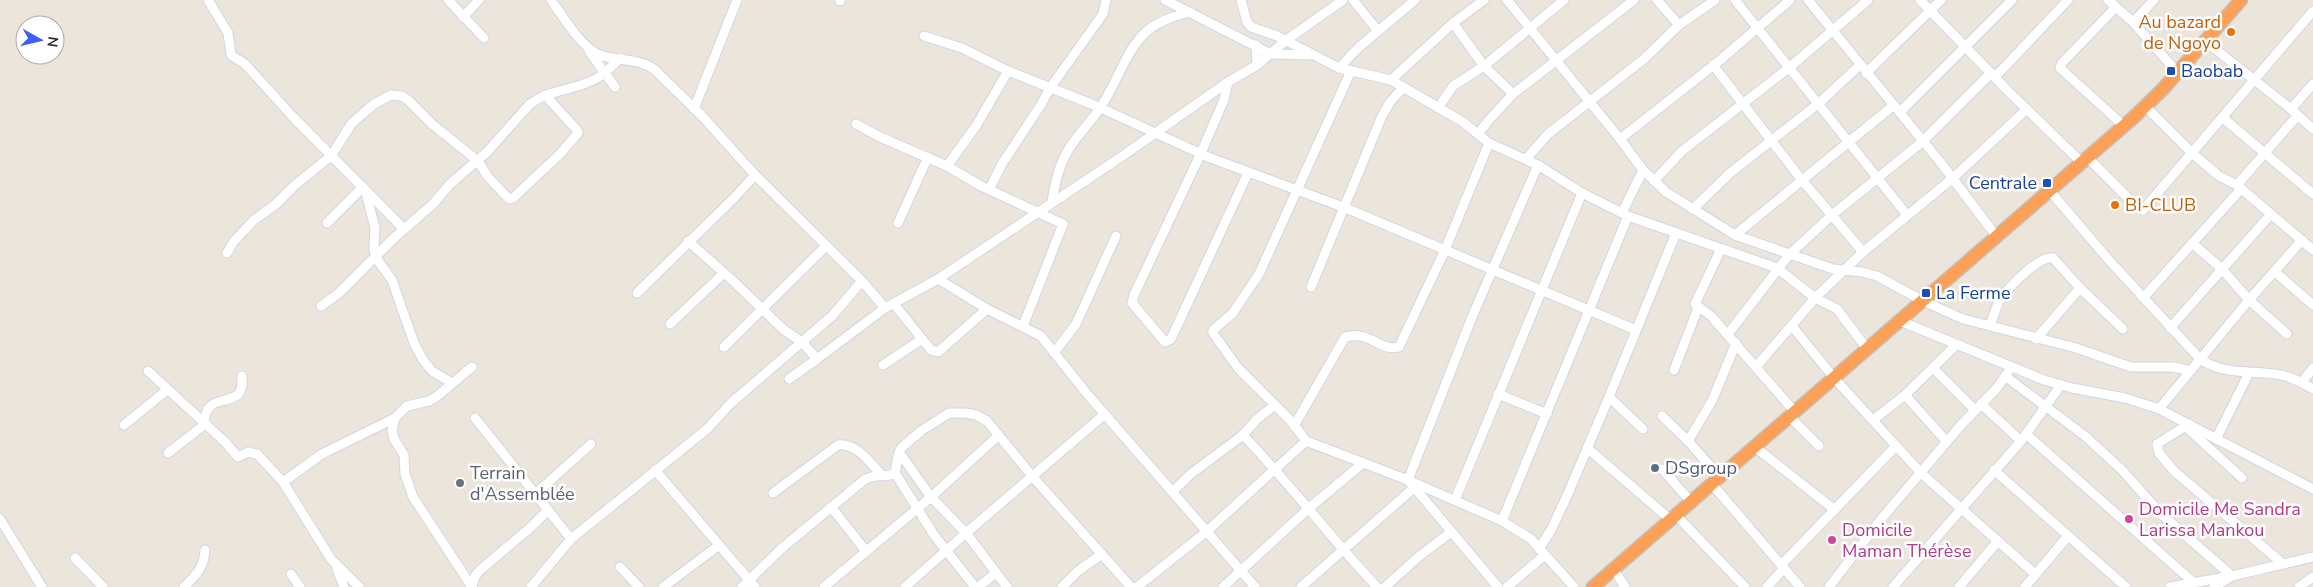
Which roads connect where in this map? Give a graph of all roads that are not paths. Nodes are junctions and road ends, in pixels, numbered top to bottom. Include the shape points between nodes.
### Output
1 (208, 0) edge
2 (448, 0) edge
3 (479, 0) edge
4 (551, 0) edge
5 (737, 0) edge
6 (1106, 0) edge
7 (1165, 0) edge
8 (1241, 0) edge
9 (1343, 0) edge
10 (1353, 0) edge
11 (1415, 0) edge
12 (1484, 0) edge
13 (1507, 0) edge
14 (1564, 0) edge
15 (1634, 0) edge
16 (1657, 0) edge
17 (1715, 0) edge
18 (1735, 0) edge
19 (1790, 0) edge
20 (1808, 0) edge
21 (1868, 0) edge
22 (1920, 0) edge
23 (1941, 0) edge
24 (2012, 0) edge
25 (2068, 0) edge
26 (2108, 0) edge
27 (2154, 0) edge
28 (2241, 0) edge
29 (2116, 7) junction
30 (1931, 10) junction
31 (2313, 11) edge
32 (1190, 12) junction
33 (463, 17) junction
34 (2133, 22) junction
35 (1454, 23) junction
36 (1679, 25) junction
37 (1757, 28) junction
38 (1530, 29) junction
39 (1834, 30) junction
40 (1262, 31) junction
41 (1378, 31) junction
42 (924, 36) dead end
43 (484, 38) dead end
44 (1285, 41) junction
45 (2205, 41) junction
46 (1254, 44) junction
47 (585, 45) junction
48 (1967, 47) junction
49 (1271, 54) junction
50 (1312, 55) junction
51 (620, 58) junction
52 (1558, 62) junction
53 (1257, 65) junction
54 (1714, 65) junction
55 (1860, 65) junction
56 (1484, 66) junction
57 (1790, 67) junction
58 (1339, 68) junction
59 (1008, 71) junction
60 (1351, 71) junction
61 (2177, 72) junction
62 (1866, 73) junction
63 (605, 74) junction
64 (1993, 75) junction
65 (1391, 80) junction
66 (2253, 80) junction
67 (1228, 82) junction
68 (2313, 84) edge
69 (615, 87) dead end
70 (1050, 88) junction
71 (1402, 88) junction
72 (1513, 94) junction
73 (545, 95) junction
74 (1589, 103) junction
75 (1744, 103) junction
76 (1818, 104) junction
77 (2145, 106) junction
78 (1101, 108) junction
79 (1438, 108) junction
80 (1897, 108) junction
81 (694, 109) junction
82 (2027, 109) junction
83 (2294, 112) junction
84 (2224, 118) junction
85 (856, 124) dead end
86 (2124, 126) junction
87 (2312, 128) edge
88 (1156, 132) junction
89 (1478, 134) junction
90 (1620, 139) junction
91 (1773, 140) junction
92 (1848, 140) junction
93 (1922, 142) junction
94 (1489, 143) junction
95 (2267, 152) junction
96 (1201, 153) junction
97 (2193, 154) junction
98 (331, 156) junction
99 (928, 158) junction
100 (1526, 159) junction
101 (2084, 160) junction
102 (478, 161) junction
103 (1538, 165) junction
104 (947, 166) junction
105 (1643, 170) junction
106 (1248, 173) junction
107 (755, 175) junction
108 (1802, 178) junction
109 (1876, 178) junction
110 (1953, 178) junction
111 (1654, 181) junction
112 (2239, 187) junction
113 (364, 189) junction
114 (989, 190) junction
115 (1298, 191) junction
116 (2050, 191) junction
117 (1582, 193) junction
118 (2313, 194) edge
119 (1052, 202) junction
120 (1342, 207) junction
121 (1693, 209) junction
122 (1039, 212) junction
123 (2271, 214) junction
124 (1625, 215) junction
125 (1832, 215) junction
126 (1906, 215) junction
127 (327, 223) dead end
128 (898, 223) dead end
129 (404, 229) junction
130 (1676, 233) junction
131 (1735, 235) junction
132 (1116, 236) dead end
133 (1996, 236) junction
134 (2302, 240) junction
135 (688, 241) junction
136 (2192, 243) junction
137 (826, 246) junction
138 (1445, 250) junction
139 (1721, 250) junction
140 (2313, 250) edge
141 (1863, 252) junction
142 (227, 253) dead end
143 (1789, 255) junction
144 (376, 258) junction
145 (1777, 268) junction
146 (1493, 269) junction
147 (2222, 269) junction
148 (1846, 270) junction
149 (2275, 272) junction
150 (724, 273) junction
151 (938, 279) junction
152 (862, 281) junction
153 (1311, 287) dead end
154 (2080, 288) junction
155 (1542, 290) junction
156 (637, 293) dead end
157 (1815, 298) junction
158 (2143, 298) junction
159 (2249, 300) junction
160 (1923, 301) junction
161 (894, 304) junction
162 (2313, 305) edge
163 (320, 306) dead end
164 (885, 308) junction
165 (1698, 308) junction
166 (762, 309) junction
167 (987, 309) junction
168 (1590, 311) junction
169 (1900, 320) junction
170 (670, 324) dead end
171 (1990, 325) junction
172 (1023, 326) junction
173 (1792, 326) junction
174 (2170, 328) junction
175 (2123, 329) dead end
176 (1636, 330) junction
177 (1728, 334) junction
178 (2287, 334) dead end
179 (2036, 338) junction
180 (922, 339) junction
181 (802, 342) junction
182 (1736, 344) junction
183 (1956, 345) junction
184 (724, 347) dead end
185 (1867, 349) junction
186 (1054, 353) junction
187 (818, 359) junction
188 (2200, 359) junction
189 (883, 365) dead end
190 (472, 367) dead end
191 (1756, 367) junction
192 (2010, 368) junction
193 (2313, 368) edge
194 (1934, 369) junction
195 (1674, 370) dead end
196 (148, 371) dead end
197 (2191, 371) junction
198 (2249, 373) junction
199 (242, 376) dead end
200 (2005, 376) junction
201 (1834, 378) junction
202 (789, 380) dead end
203 (2302, 382) junction
204 (452, 383) junction
205 (2061, 386) junction
206 (2313, 389) edge
207 (167, 390) junction
208 (1498, 394) junction
209 (1905, 395) junction
210 (1609, 397) junction
211 (1275, 405) junction
212 (1978, 407) junction
213 (2047, 407) junction
214 (2159, 409) junction
215 (1105, 414) junction
216 (1547, 414) junction
217 (1792, 414) junction
218 (1662, 416) dead end
219 (395, 418) junction
220 (475, 418) dead end
221 (1873, 420) junction
222 (124, 425) dead end
223 (204, 425) junction
224 (1294, 426) junction
225 (2187, 426) junction
226 (1643, 428) dead end
227 (999, 435) junction
228 (1243, 435) junction
229 (2024, 438) junction
230 (1306, 440) junction
231 (2216, 440) junction
232 (1688, 441) junction
233 (1947, 442) junction
234 (591, 444) dead end
235 (1819, 446) dead end
236 (1896, 446) junction
237 (1755, 447) junction
238 (1586, 448) junction
239 (899, 452) junction
240 (168, 453) dead end
241 (1363, 462) junction
242 (1662, 469) dead end
243 (655, 470) junction
244 (1276, 470) junction
245 (1994, 470) junction
246 (896, 473) junction
247 (1921, 473) junction
248 (881, 474) junction
249 (1032, 476) junction
250 (2242, 478) dead end
251 (1408, 480) junction
252 (1716, 480) junction
253 (283, 482) junction
254 (1415, 487) junction
255 (2313, 489) edge
256 (1172, 492) junction
257 (773, 493) dead end
258 (535, 494) junction
259 (931, 497) junction
260 (1454, 500) junction
261 (1691, 502) junction
262 (831, 507) junction
263 (917, 508) junction
264 (1308, 509) junction
265 (1961, 509) junction
266 (548, 510) junction
267 (1835, 510) junction
268 (1674, 518) junction
269 (0, 519) edge
270 (1502, 521) junction
271 (1206, 532) junction
272 (1451, 532) junction
273 (966, 533) junction
274 (2068, 536) junction
275 (571, 539) junction
276 (1998, 541) junction
277 (718, 546) junction
278 (947, 549) junction
279 (205, 550) dead end
280 (866, 551) junction
281 (1343, 551) junction
282 (1542, 552) junction
283 (1102, 554) junction
284 (2313, 557) edge
285 (75, 558) dead end
286 (2282, 563) junction
287 (620, 566) dead end
288 (1782, 567) junction
289 (1614, 570) junction
290 (1241, 572) junction
291 (996, 573) junction
292 (291, 574) dead end
293 (2035, 574) junction
294 (2232, 576) junction
295 (2313, 576) edge
296 (2193, 582) junction
297 (346, 584) edge
298 (749, 585) edge
299 (42, 587) edge
300 (103, 587) edge
301 (184, 587) edge
302 (300, 587) edge
303 (359, 587) edge
304 (472, 587) edge
305 (531, 587) edge
306 (639, 587) edge
307 (663, 587) edge
308 (824, 587) edge
309 (905, 587) edge
310 (976, 587) edge
311 (1007, 587) edge
312 (1062, 587) edge
313 (1131, 587) edge
314 (1137, 587) edge
315 (1223, 587) edge
316 (1255, 587) edge
317 (1301, 587) edge
318 (1378, 587) edge
319 (1385, 587) edge
320 (1498, 587) edge
321 (1508, 587) edge
322 (1574, 587) edge
323 (1594, 587) edge
324 (1625, 587) edge
325 (1745, 587) edge
326 (1767, 587) edge
327 (1800, 587) edge
328 (1830, 587) edge
329 (1892, 587) edge
330 (1959, 587) edge
331 (2025, 587) edge
332 (2126, 587) edge
333 (2170, 587) edge
334 (2214, 587) edge
335 (2299, 587) edge

1 - 98 street via 228,33 231,55 246,64
2 - 33 street
3 - 33 street
4 - 47 street
5 - 81 street
6 - 70 street via 1103,14
7 - 32 street
8 - 40 street via 1249,25
9 - 44 street
10 - 41 street
11 - 41 street
12 - 35 street
13 - 38 street
14 - 38 street
15 - 52 street
16 - 36 street
17 - 36 street
18 - 37 street
19 - 37 street
20 - 39 street
21 - 39 street
22 - 30 street
23 - 30 street
24 - 48 street
25 - 64 street
26 - 29 street
27 - 34 street
28 - 45 highway
29 - 34 street
29 - 86 street via 2060,68
30 - 48 street
30 - 62 street
31 - 66 street
32 - 46 street
32 - 78 street via 1166,19 1148,31 1123,64
33 - 43 street
34 - 61 street
35 - 56 street
35 - 65 street
36 - 74 street via 1644,59
37 - 54 street
37 - 57 street
38 - 52 street
38 - 56 street
39 - 55 street
39 - 57 street
40 - 44 street
40 - 46 street
41 - 58 street
42 - 59 street via 962,48
44 - 49 street
44 - 50 street
45 - 61 highway
45 - 66 street
46 - 49 street
46 - 53 street
47 - 51 street via 602,56
47 - 63 street
48 - 64 street
48 - 80 street
49 - 50 street
49 - 53 street
50 - 58 street
51 - 63 street
51 - 81 street via 646,63
52 - 72 street
52 - 74 street
53 - 67 street
54 - 75 street
54 - 90 street
55 - 62 street
55 - 76 street
56 - 72 street
56 - 79 street via 1453,86
57 - 75 street
57 - 76 street
58 - 60 street
59 - 70 street
59 - 104 street via 976,126
60 - 65 street
60 - 115 street
61 - 77 highway
62 - 80 street
63 - 69 street
63 - 73 street
64 - 82 street
64 - 93 street
65 - 71 street
66 - 83 street
66 - 84 street
67 - 88 street
67 - 96 street via 1224,100
68 - 83 street
70 - 78 street
70 - 114 street
71 - 79 street
71 - 120 street via 1382,116
72 - 89 street
73 - 102 street via 525,109
73 - 102 street via 577,130 577,136 560,154 511,199 488,178
74 - 90 street
74 - 100 street via 1548,134
75 - 91 street
75 - 111 street via 1682,152
76 - 91 street
76 - 92 street
77 - 86 highway
77 - 97 street
78 - 88 street
78 - 119 street via 1069,148 1059,169
79 - 89 street
80 - 92 street
80 - 93 street
81 - 107 street
82 - 101 street
82 - 110 street
83 - 87 street
83 - 95 street
84 - 95 street
84 - 97 street
85 - 99 street
86 - 101 highway
88 - 96 street
88 - 119 street
89 - 94 street
90 - 105 street
91 - 108 street
91 - 121 street via 1730,173
92 - 108 street
92 - 109 street
93 - 109 street
93 - 110 street
94 - 100 street
94 - 138 street
95 - 112 street
95 - 118 street
96 - 106 street
96 - 106 street via 1132,303 1165,342 1170,339
97 - 101 street via 2143,210
97 - 112 street via 2219,176
98 - 102 street via 352,123 374,104 392,95 408,100
98 - 113 street
98 - 142 street via 254,220
99 - 104 street
99 - 128 street
100 - 103 street
101 - 116 highway
102 - 129 street
103 - 117 street
103 - 146 street
104 - 114 street
105 - 111 street
105 - 124 street
106 - 115 street
107 - 135 street
107 - 137 street
108 - 125 street
108 - 131 street
109 - 125 street
109 - 126 street
110 - 126 street
110 - 133 street
111 - 121 street
112 - 123 street
112 - 136 street
113 - 127 street
113 - 129 street
113 - 144 street via 375,228
114 - 122 street
115 - 120 street
115 - 211 street via 1259,274 1232,314 1212,333 1238,368
116 - 133 highway
116 - 158 street
117 - 124 street
117 - 155 street
119 - 122 street
120 - 138 street
120 - 153 street
121 - 131 street
122 - 151 street
122 - 172 street via 1061,222 1064,227
123 - 134 street
123 - 147 street
124 - 130 street
124 - 168 street
125 - 141 street
125 - 143 street
126 - 141 street
129 - 144 street
130 - 139 street
130 - 176 street
131 - 143 street
132 - 186 street via 1076,324
133 - 160 highway
134 - 140 street
134 - 149 street
135 - 150 street
135 - 156 street
136 - 147 street
136 - 158 street
137 - 152 street
137 - 166 street
138 - 146 street
138 - 224 street via 1399,347 1387,348 1366,336 1354,334 1345,337
139 - 145 street
139 - 165 street via 1695,303
141 - 148 street
143 - 145 street
143 - 148 street
144 - 163 street
144 - 204 street via 392,280 423,360 432,371
145 - 157 street
145 - 177 street
146 - 155 street
146 - 251 street
147 - 159 street
147 - 174 street
148 - 157 street
148 - 160 street via 1877,276
149 - 159 street
149 - 162 street
150 - 166 street
150 - 170 street
151 - 161 street
151 - 167 street
152 - 164 street
152 - 181 street via 832,316
154 - 171 street via 2052,258 2044,258 1998,302
154 - 175 street
154 - 179 street
155 - 168 street
155 - 208 street
157 - 173 street
157 - 185 street via 1837,309
158 - 174 street
159 - 178 street
159 - 188 street
160 - 169 highway
160 - 171 street via 1963,319
161 - 164 street
161 - 180 street
164 - 187 street
165 - 177 street via 1706,311
165 - 195 street
166 - 181 street
166 - 184 street
167 - 172 street
167 - 180 street via 938,352 931,350
168 - 176 street
168 - 216 street
169 - 183 street
169 - 185 highway
171 - 179 street
172 - 186 street via 1041,336
173 - 191 street
173 - 201 street
174 - 188 street
176 - 210 street
177 - 182 street
179 - 197 street via 2131,367 2174,367
180 - 189 street
181 - 187 street
181 - 243 street via 707,429
182 - 191 street
182 - 232 street via 1712,401
183 - 192 street
183 - 194 street
185 - 201 highway
186 - 215 street
187 - 202 street
188 - 197 street
188 - 198 street via 2211,366
190 - 204 street
191 - 217 street
192 - 200 street
192 - 205 street
193 - 203 street
194 - 209 street
194 - 212 street
196 - 207 street
197 - 214 street
198 - 203 street via 2279,374
198 - 231 street
199 - 223 street via 239,394 208,407
200 - 212 street
200 - 213 street
201 - 217 highway
201 - 221 street
203 - 206 street
204 - 219 street via 432,399 407,406
205 - 213 street
205 - 214 street via 2126,398
207 - 222 street
207 - 223 street
208 - 216 street
208 - 260 street
209 - 221 street
209 - 233 street
210 - 226 street
210 - 238 street
211 - 224 street
211 - 228 street via 1257,418
212 - 229 street
212 - 233 street
213 - 229 street
213 - 294 street via 2110,458 2161,514
214 - 225 street
215 - 249 street
215 - 256 street
216 - 270 street
217 - 235 street
217 - 237 highway
218 - 232 street
219 - 253 street via 322,454
219 - 304 street via 393,435 404,455 405,474 413,497
220 - 258 street
221 - 236 street
223 - 240 street
223 - 253 street via 235,456 248,452 257,454
224 - 230 street
225 - 231 street
225 - 250 street
225 - 286 street via 2158,444 2159,453 2180,476
227 - 239 street via 987,421 976,415 949,413 921,431
227 - 249 street
227 - 259 street
228 - 244 street
228 - 256 street
229 - 245 street
229 - 296 street
230 - 241 street
230 - 244 street
231 - 255 street
232 - 252 street
233 - 247 street
234 - 258 street
236 - 247 street
236 - 267 street
237 - 252 highway
237 - 267 street
238 - 268 street
238 - 282 street
239 - 246 street
239 - 259 street
241 - 251 street
241 - 264 street
242 - 261 street
243 - 275 street
243 - 277 street
244 - 264 street
244 - 271 street
245 - 265 street
245 - 274 street
246 - 248 street via 891,476
246 - 263 street
247 - 265 street
247 - 328 street
248 - 257 street via 855,448 838,445
248 - 262 street via 864,480
249 - 273 street
249 - 283 street
251 - 254 street
251 - 260 street
252 - 261 highway
252 - 288 street
253 - 297 street
254 - 272 street
254 - 281 street
256 - 271 street
258 - 266 street
259 - 263 street
259 - 273 street
260 - 270 street
261 - 268 highway
262 - 280 street
262 - 298 street via 781,548 757,571
263 - 278 street
263 - 280 street
264 - 281 street
264 - 290 street
265 - 276 street
265 - 329 street
266 - 275 street
266 - 304 street via 479,571
267 - 288 street
268 - 289 highway
268 - 325 street
269 - 299 street
270 - 282 street via 1525,534
271 - 290 street
271 - 314 street
272 - 319 street
272 - 320 street
273 - 278 street
273 - 291 street
274 - 293 street
274 - 332 street
275 - 305 street
276 - 293 street
276 - 330 street
277 - 298 street
277 - 307 street
278 - 309 street
278 - 310 street
279 - 301 street via 200,570
280 - 308 street
281 - 317 street
281 - 318 street
282 - 321 street
282 - 322 street
283 - 312 street
283 - 313 street
284 - 286 street
285 - 300 street
286 - 294 street
287 - 306 street
288 - 326 street
288 - 327 street
289 - 323 highway
289 - 324 street
290 - 315 street
290 - 316 street
291 - 310 street
291 - 311 street
292 - 302 street
293 - 331 street
294 - 296 street
294 - 334 street
295 - 335 street
296 - 333 street
297 - 303 street

